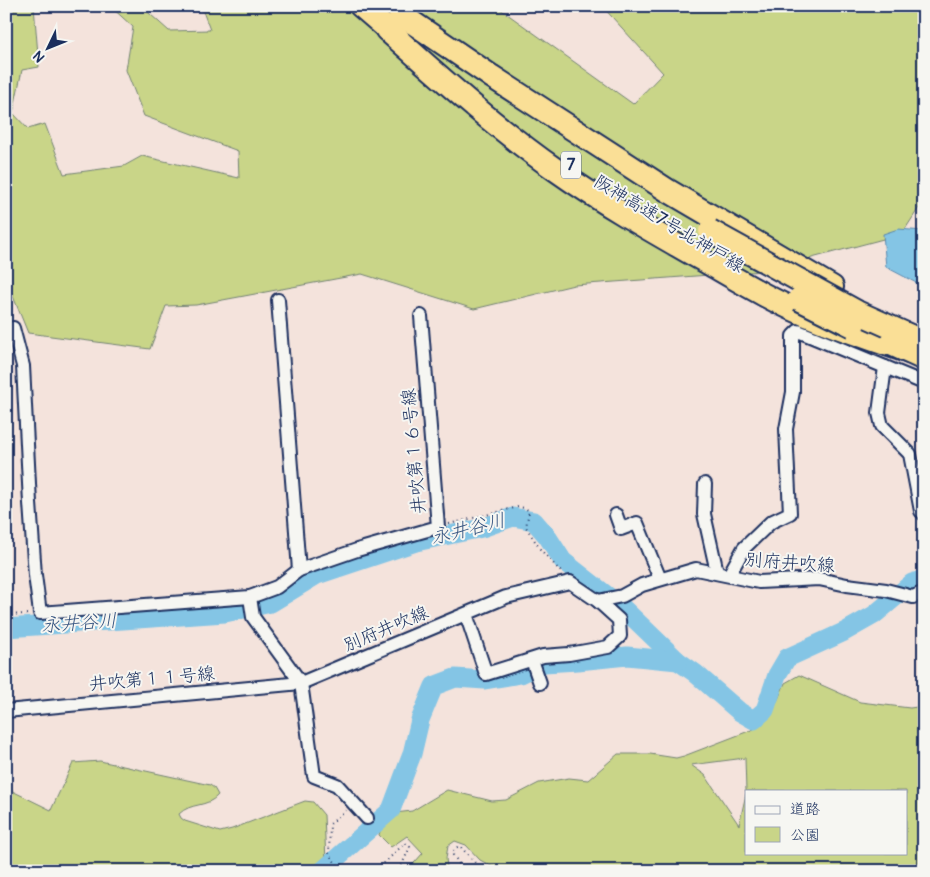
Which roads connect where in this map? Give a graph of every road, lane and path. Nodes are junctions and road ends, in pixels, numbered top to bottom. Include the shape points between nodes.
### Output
1 (361, 6) edge
2 (392, 17) edge
3 (278, 300) dead end
4 (421, 316) dead end
5 (13, 328) dead end
6 (924, 342) edge
7 (924, 346) edge
8 (924, 358) edge
9 (885, 367) junction
10 (924, 383) edge
11 (705, 484) dead end
12 (924, 514) edge
13 (616, 515) dead end
14 (438, 528) junction
15 (299, 570) junction
16 (723, 574) junction
17 (660, 579) junction
18 (570, 582) junction
19 (918, 594) edge
20 (250, 599) junction
21 (598, 601) junction
22 (40, 613) junction
23 (466, 614) junction
24 (6, 615) edge
25 (301, 683) junction
26 (6, 711) edge
27 (353, 804) junction
28 (367, 818) dead end
29 (366, 870) edge
30 (399, 871) edge
31 (460, 871) edge
32 (475, 871) edge

1 - 2 highway, 阪神高速7号北神戸線 / 7
2 - 6 highway, 阪神高速7号北神戸線 / 7, bridge via 543,126 710,231 857,312
2 - 7 highway
2 - 8 highway, 阪神高速7号北神戸線 / 7, bridge via 434,68 586,175 799,299
2 - 8 highway via 458,94 557,171 606,203 770,298 809,316
3 - 15 street
4 - 14 street, 井吹第１６号線
5 - 22 street via 24,366 30,503
9 - 10 street
9 - 12 street via 879,413 882,426 910,454
9 - 16 street via 798,331 792,336 794,392 786,429 790,513 770,522
11 - 16 street via 704,514
13 - 17 street via 621,529 637,523
14 - 15 street, 井吹第１６号線
14 - 18 path via 518,507 525,508 529,512 526,527 540,550
15 - 20 street, 井吹第１６号線 via 277,587
16 - 17 street, 別府井吹線 via 696,568
16 - 19 street, 別府井吹線 via 759,582 819,579
17 - 21 street, 別府井吹線 via 622,596
18 - 21 street
18 - 23 street, 別府井吹線 via 506,597
20 - 22 street, 井吹第１６号線
20 - 25 street via 253,617
21 - 23 street via 619,620 620,636 608,648 543,656 536,670 486,674
22 - 24 path
23 - 25 street, 別府井吹線
25 - 26 street, 井吹第１１号線
25 - 27 street via 314,776 337,785
27 - 28 street
27 - 29 path via 330,824 329,855 340,868
29 - 30 path via 380,868 406,843 410,847
31 - 32 path via 463,869 453,854 460,846 476,864

